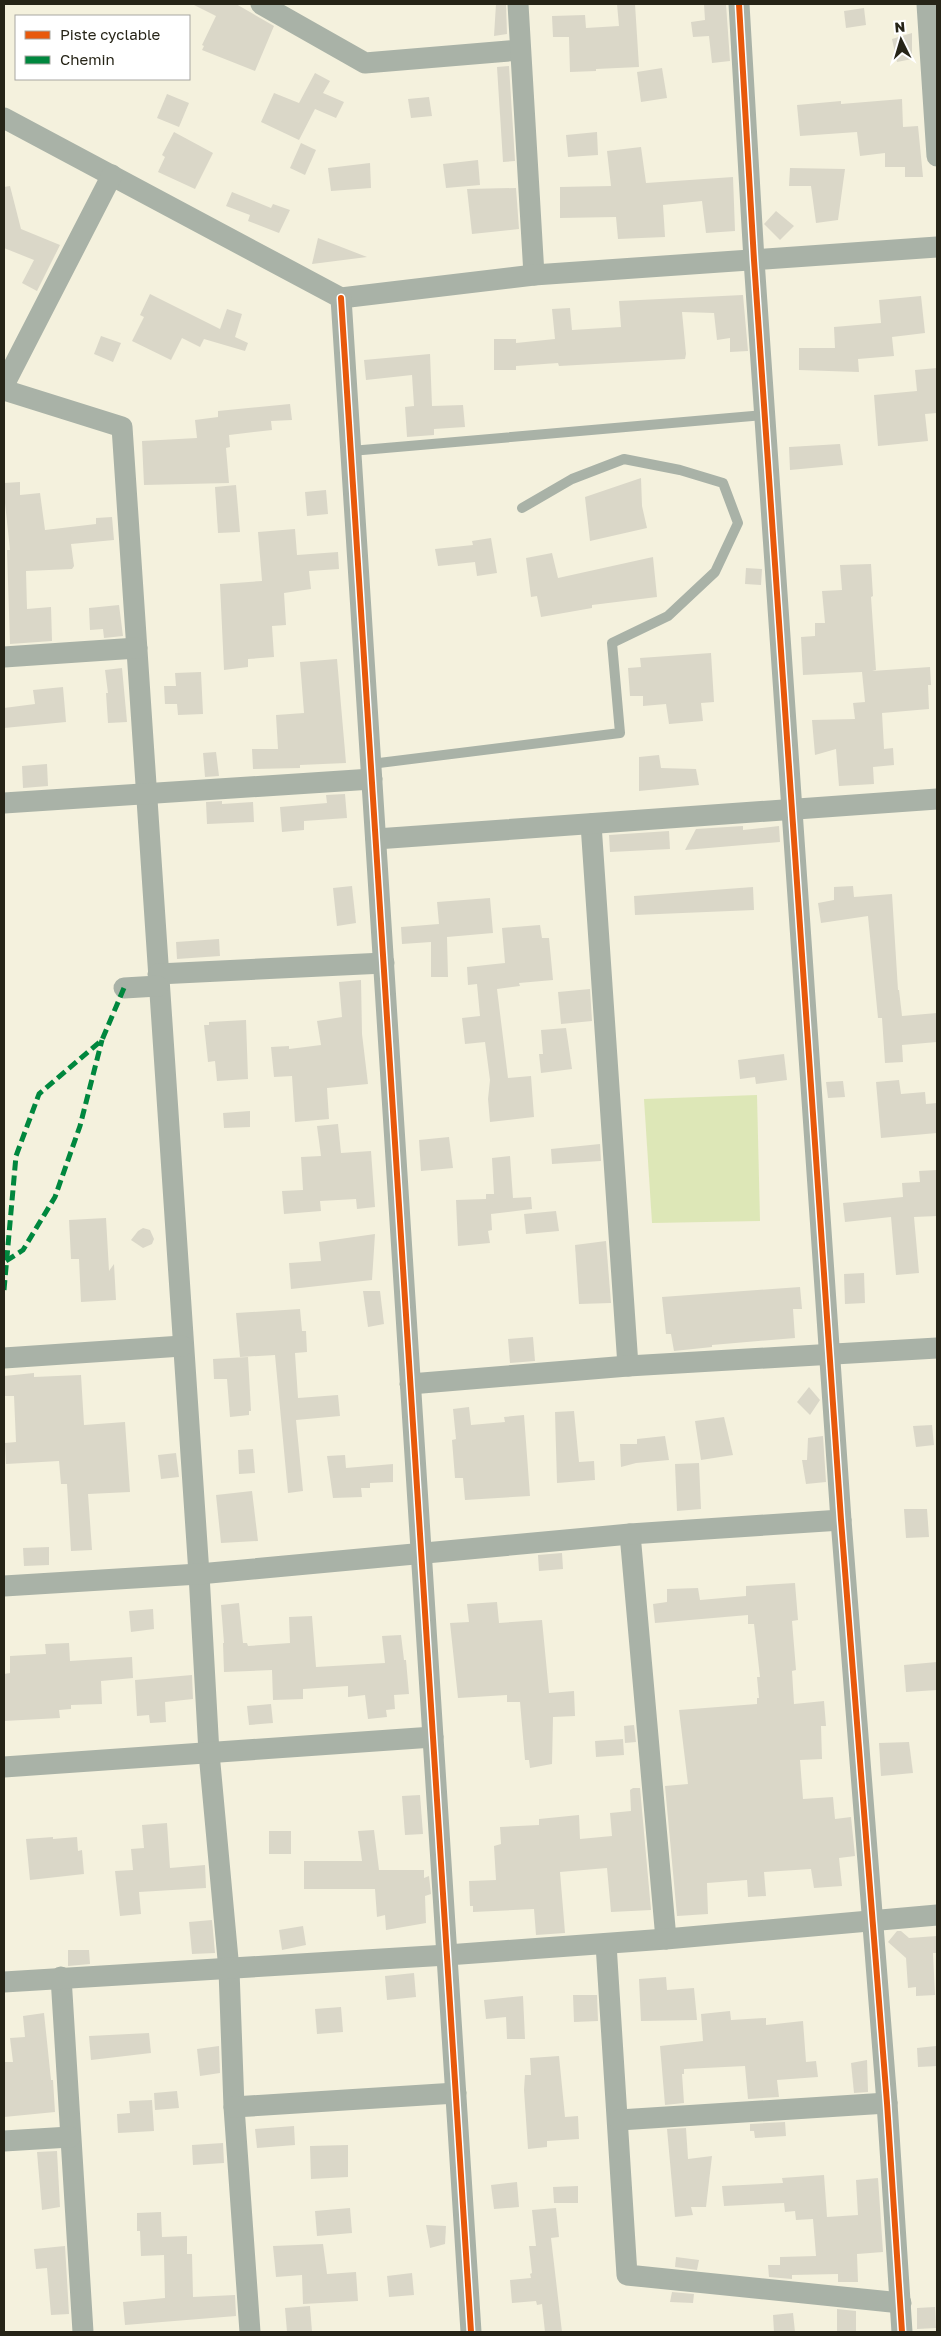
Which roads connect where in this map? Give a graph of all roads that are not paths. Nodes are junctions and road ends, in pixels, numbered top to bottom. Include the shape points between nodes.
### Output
1 (261, 4) edge
2 (518, 4) edge
3 (739, 4) edge
4 (926, 4) edge
5 (520, 50) junction
6 (4, 118) edge
7 (937, 156) edge
8 (112, 175) junction
9 (937, 247) edge
10 (754, 260) junction
11 (534, 275) junction
12 (341, 298) junction
13 (4, 386) edge
14 (4, 390) edge
15 (765, 415) junction
16 (351, 450) junction
17 (522, 508) dead end
18 (137, 648) junction
19 (4, 657) edge
20 (371, 772) junction
21 (148, 795) junction
22 (937, 799) edge
23 (4, 803) edge
24 (792, 809) junction
25 (591, 824) junction
26 (376, 839) junction
27 (384, 964) junction
28 (158, 980) junction
29 (124, 988) dead end
30 (182, 1346) junction
31 (937, 1348) edge
32 (829, 1355) junction
33 (4, 1358) edge
34 (628, 1366) junction
35 (410, 1384) junction
36 (841, 1520) junction
37 (630, 1534) junction
38 (421, 1553) junction
39 (199, 1574) junction
40 (4, 1586) edge
41 (433, 1737) junction
42 (209, 1753) junction
43 (4, 1767) edge
44 (937, 1915) edge
45 (872, 1921) junction
46 (666, 1939) junction
47 (606, 1944) junction
48 (447, 1955) junction
49 (229, 1970) junction
50 (61, 1977) junction
51 (4, 1982) edge
52 (456, 2093) junction
53 (887, 2103) junction
54 (234, 2107) junction
55 (618, 2120) junction
56 (70, 2137) junction
57 (4, 2141) edge
58 (900, 2303) junction
59 (83, 2332) edge
60 (250, 2332) edge
61 (471, 2332) edge
62 (902, 2332) edge

1 - 5 street via 365,64
2 - 5 street
3 - 10 street
4 - 7 street
5 - 11 street
6 - 8 street
8 - 12 street
8 - 13 street
9 - 10 street
10 - 11 street
10 - 15 street
11 - 12 street
12 - 16 street
14 - 18 street via 122,427
15 - 16 lane
15 - 24 street
16 - 20 street
17 - 20 lane via 572,480 624,459 680,470 723,483 738,523 715,572 668,616 612,643 620,733
18 - 19 street
18 - 21 street
20 - 21 street
20 - 26 street
21 - 23 street
21 - 28 street
22 - 24 street
24 - 25 street
24 - 32 street
25 - 26 street
25 - 34 street
26 - 27 street
27 - 28 street
27 - 35 street
28 - 29 street
28 - 30 street
30 - 33 street
30 - 39 street
31 - 32 street
32 - 34 street
32 - 36 street
34 - 35 street
35 - 38 street
36 - 37 street
36 - 45 street
37 - 38 street
37 - 46 street
38 - 39 street
38 - 41 street
39 - 40 street
39 - 42 street
41 - 42 street
41 - 48 street
42 - 43 street
42 - 49 street
44 - 45 street
45 - 46 street
45 - 53 street
46 - 47 street
47 - 48 street
47 - 55 street
48 - 49 street
48 - 52 street
49 - 50 street
49 - 54 street
50 - 51 street
50 - 56 street
52 - 54 street
52 - 61 street
53 - 55 street
53 - 58 street
54 - 60 street
55 - 58 street via 627,2275
56 - 57 street
56 - 59 street
58 - 62 street

